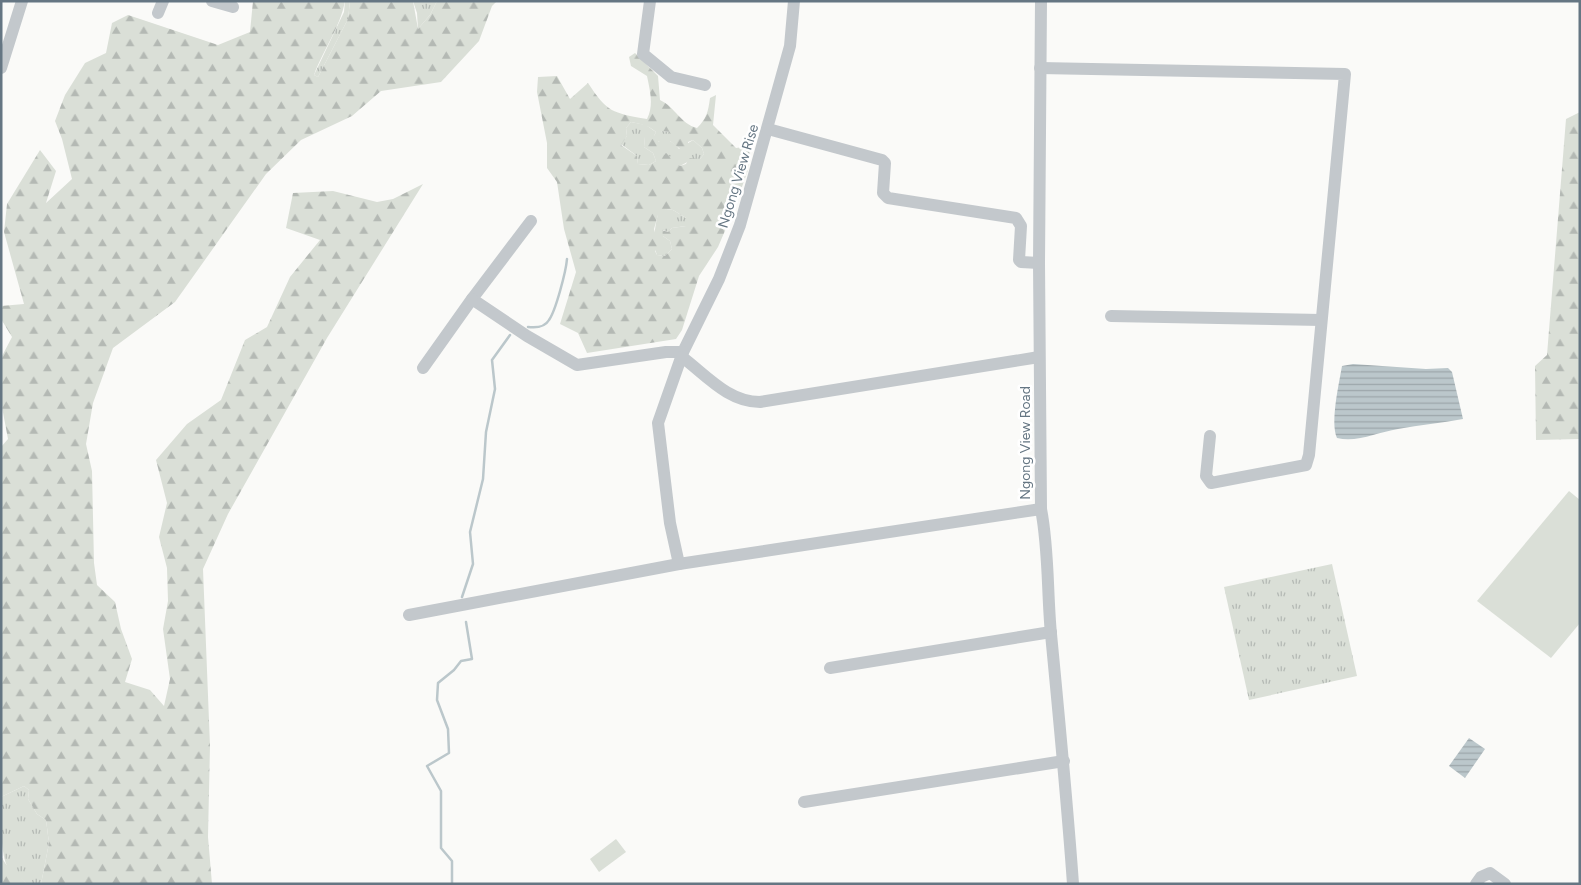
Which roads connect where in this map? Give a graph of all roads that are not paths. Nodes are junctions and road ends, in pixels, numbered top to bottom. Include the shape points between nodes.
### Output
1 (22, 1) edge
2 (212, 1) edge
3 (650, 1) edge
4 (794, 1) edge
5 (1041, 1) edge
6 (233, 7) dead end
7 (1, 68) edge
8 (1040, 68) junction
9 (705, 85) dead end
10 (768, 128) junction
11 (530, 221) dead end
12 (1039, 263) junction
13 (472, 299) junction
14 (1111, 316) dead end
15 (1321, 320) junction
16 (682, 354) junction
17 (1040, 357) junction
18 (423, 368) dead end
19 (1210, 436) dead end
20 (1041, 509) junction
21 (679, 564) junction
22 (410, 615) dead end
23 (1051, 632) junction
24 (830, 668) dead end
25 (1064, 761) junction
26 (804, 802) dead end
27 (1074, 884) edge
28 (1476, 884) edge
29 (1505, 884) edge

1 - 7 street
2 - 6 street
3 - 9 street via 643,54 671,77
4 - 10 street, Ngong View Rise via 790,46
5 - 8 street, Ngong View Road
8 - 12 street, Ngong View Road
8 - 15 street via 1346,74
10 - 12 street via 882,160 885,163 883,193 888,198 1016,218 1021,226 1021,262
10 - 16 street, Ngong View Rise via 740,225 719,279
11 - 13 street
12 - 17 street, Ngong View Road
13 - 16 street via 573,364
13 - 18 street
14 - 15 street
15 - 19 street via 1306,466 1211,483 1206,476
16 - 17 street via 732,396 749,402
16 - 21 street, Ngong View Rise via 658,423 670,523
17 - 20 street, Ngong View Road
20 - 21 street
20 - 23 street, Ngong View Road via 1046,535
21 - 22 street
23 - 24 street
23 - 25 street, Ngong View Road
25 - 26 street
25 - 27 street, Ngong View Road
28 - 29 street via 1490,873

